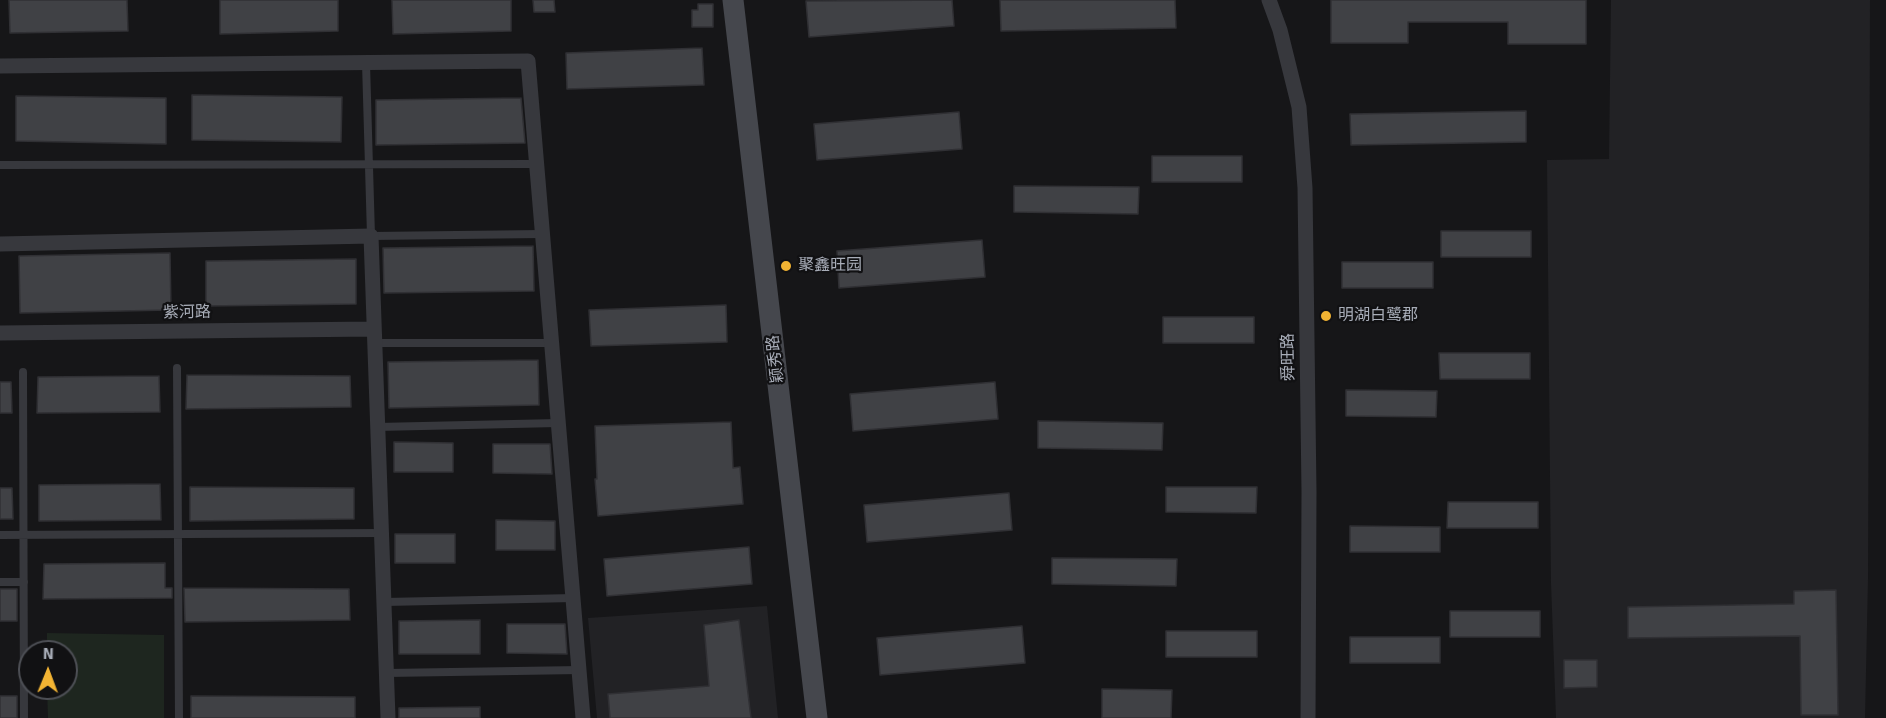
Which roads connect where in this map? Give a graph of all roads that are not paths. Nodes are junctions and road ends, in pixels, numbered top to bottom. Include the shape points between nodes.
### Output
1 (734, 0) edge
2 (1269, 0) edge
3 (366, 63) junction
4 (0, 66) edge
5 (536, 164) junction
6 (0, 165) edge
7 (369, 165) junction
8 (542, 234) junction
9 (371, 236) junction
10 (0, 243) edge
11 (0, 333) edge
12 (374, 336) junction
13 (551, 344) junction
14 (177, 368) dead end
15 (23, 372) dead end
16 (558, 423) junction
17 (377, 427) junction
18 (382, 533) junction
19 (177, 534) junction
20 (0, 535) edge
21 (23, 535) junction
22 (0, 582) edge
23 (24, 582) junction
24 (574, 598) junction
25 (385, 603) junction
26 (580, 670) junction
27 (387, 673) junction
28 (24, 718) edge
29 (179, 718) edge
30 (388, 718) edge
31 (583, 718) edge
32 (817, 718) edge
33 (1308, 718) edge

1 - 32 main road, 颖秀路
2 - 33 street, 舜旺路 via 1299,107 1305,188 1310,492
3 - 4 street
3 - 5 street via 528,62
3 - 7 lane
5 - 7 lane
5 - 8 street
6 - 7 lane
7 - 9 lane
8 - 9 lane
8 - 13 street
9 - 10 street
9 - 12 street
11 - 12 street, 紫河路
12 - 13 lane
12 - 17 street
13 - 16 street
14 - 19 lane
15 - 21 lane
16 - 17 lane
16 - 24 street
17 - 18 street
18 - 19 lane
18 - 25 street
19 - 21 lane
19 - 29 lane
20 - 21 lane
21 - 23 lane
22 - 23 lane
23 - 28 lane
24 - 25 lane
24 - 26 street
25 - 27 street
26 - 27 lane
26 - 31 street
27 - 30 street

